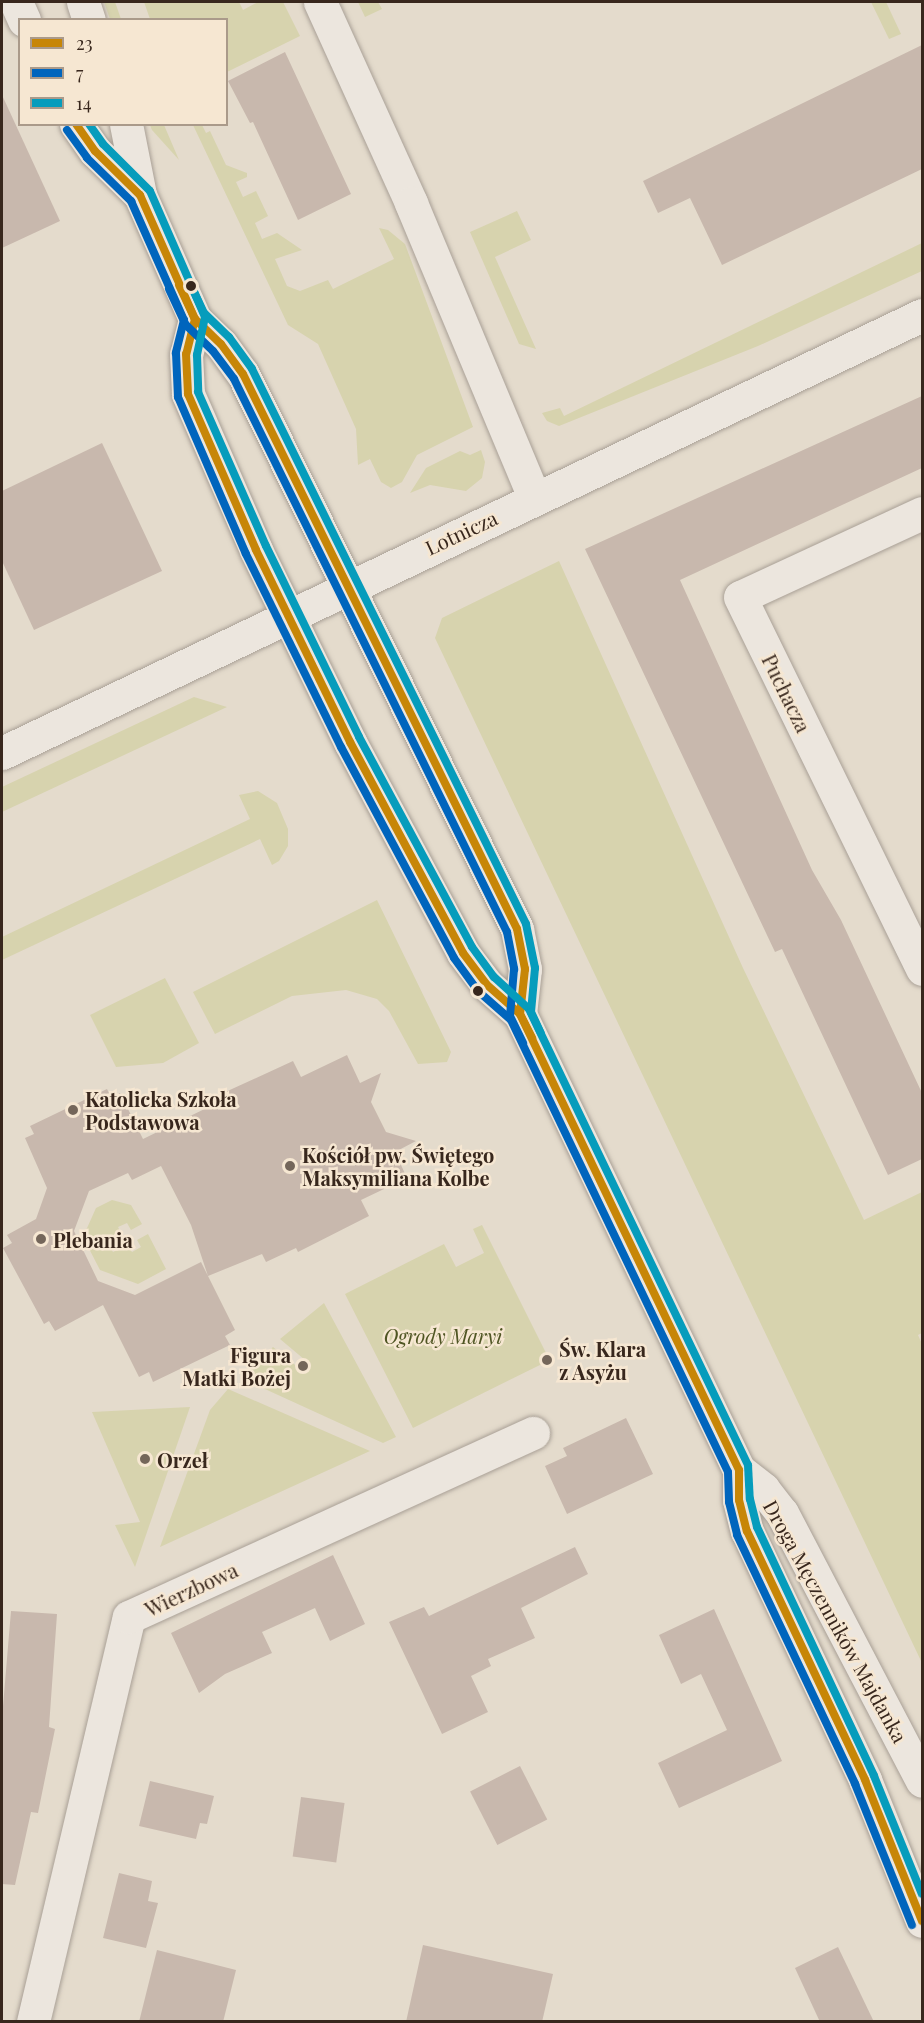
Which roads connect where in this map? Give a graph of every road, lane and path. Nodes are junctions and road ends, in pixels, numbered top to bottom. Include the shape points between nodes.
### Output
1 (16, 2) edge
2 (83, 2) edge
3 (320, 2) edge
4 (23, 18) edge
5 (88, 18) edge
6 (77, 126) edge
7 (126, 126) edge
8 (140, 195) junction
9 (922, 315) edge
10 (195, 319) junction
11 (534, 497) junction
12 (922, 513) edge
13 (349, 588) junction
14 (289, 619) junction
15 (2, 753) edge
16 (922, 969) edge
17 (520, 1014) junction
18 (533, 1432) dead end
19 (739, 1470) junction
20 (922, 1781) edge
21 (922, 1921) edge
22 (33, 2022) edge

1 - 4 street
2 - 5 street
3 - 11 street via 411,203
6 - 8 street via 95,151
7 - 8 street
8 - 10 street
9 - 11 street, Lotnicza
10 - 13 street via 221,344 243,374
10 - 14 street, Droga Męczenników Majdanka via 186,354 188,394
11 - 13 street, Lotnicza
12 - 16 street, Puchacza via 740,597
13 - 14 street, Lotnicza
13 - 17 street via 517,929 525,969
14 - 15 street, Lotnicza
14 - 17 street, Droga Męczenników Majdanka via 463,952 486,984
17 - 19 street, Droga Męczenników Majdanka
18 - 22 street, Wierzbowa via 129,1617
19 - 20 street, Droga Męczenników Majdanka via 763,1489 782,1513
19 - 21 street, Droga Męczenników Majdanka via 739,1500 747,1531 870,1790

